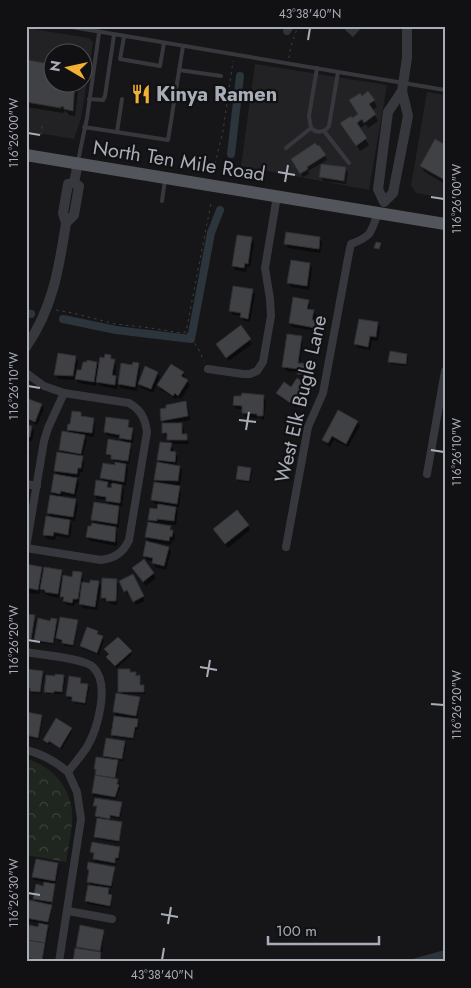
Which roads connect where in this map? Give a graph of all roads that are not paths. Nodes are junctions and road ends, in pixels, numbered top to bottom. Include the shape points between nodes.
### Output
1 (66, 26) edge
2 (407, 26) edge
3 (99, 33) junction
4 (114, 35) junction
5 (124, 37) junction
6 (164, 43) junction
7 (183, 46) junction
8 (317, 68) junction
9 (180, 70) junction
10 (338, 72) junction
11 (221, 76) dead end
12 (403, 87) junction
13 (445, 90) edge
14 (89, 99) junction
15 (122, 99) dead end
16 (84, 127) junction
17 (311, 128) junction
18 (324, 131) junction
19 (117, 132) junction
20 (286, 148) dead end
21 (26, 155) edge
22 (78, 163) junction
23 (349, 163) dead end
24 (166, 178) junction
25 (278, 196) junction
26 (162, 200) dead end
27 (382, 209) junction
28 (445, 224) edge
29 (26, 347) edge
30 (207, 366) road end
31 (445, 371) edge
32 (26, 373) edge
33 (64, 393) junction
34 (427, 474) dead end
35 (26, 484) edge
36 (37, 486) junction
37 (286, 547) dead end
38 (26, 548) edge
39 (26, 652) edge
40 (26, 750) edge
41 (68, 772) junction
42 (68, 911) junction
43 (112, 918) dead end
44 (59, 962) edge

1 - 3 lane
2 - 12 street via 408,58
3 - 4 lane
3 - 14 lane
4 - 5 lane
4 - 14 lane via 105,96 103,100
5 - 6 lane
5 - 6 lane via 120,59 160,66
6 - 7 lane
7 - 8 lane
7 - 9 lane
8 - 10 lane
8 - 17 lane via 309,116
9 - 11 lane
9 - 19 lane via 168,140
10 - 12 lane
10 - 18 lane via 331,119
12 - 13 lane
12 - 27 street via 388,112 378,189
12 - 27 street via 408,116 393,193
14 - 16 lane
15 - 19 lane
16 - 19 lane
16 - 22 lane
17 - 18 lane
17 - 20 lane
18 - 23 lane
21 - 22 main road, North Ten Mile Road
22 - 24 main road, North Ten Mile Road
22 - 29 street via 74,183 68,184 63,213 66,223 48,308
24 - 25 main road, North Ten Mile Road
24 - 26 lane
25 - 27 main road, North Ten Mile Road
25 - 30 street via 264,268 271,324 263,362 256,371 243,374
27 - 28 main road, North Ten Mile Road
27 - 37 street, West Elk Bugle Lane via 372,231 366,238 351,244 348,253 323,393 308,427
31 - 34 street
32 - 33 street via 44,386
33 - 36 street via 48,428
33 - 38 street via 129,403 146,421 147,432 129,540 121,553 101,560
35 - 36 street
36 - 38 street
39 - 41 street via 81,661 93,667 100,680 103,689 96,726
40 - 41 street via 54,761
41 - 42 street via 77,792 81,819
42 - 43 street
42 - 44 street

